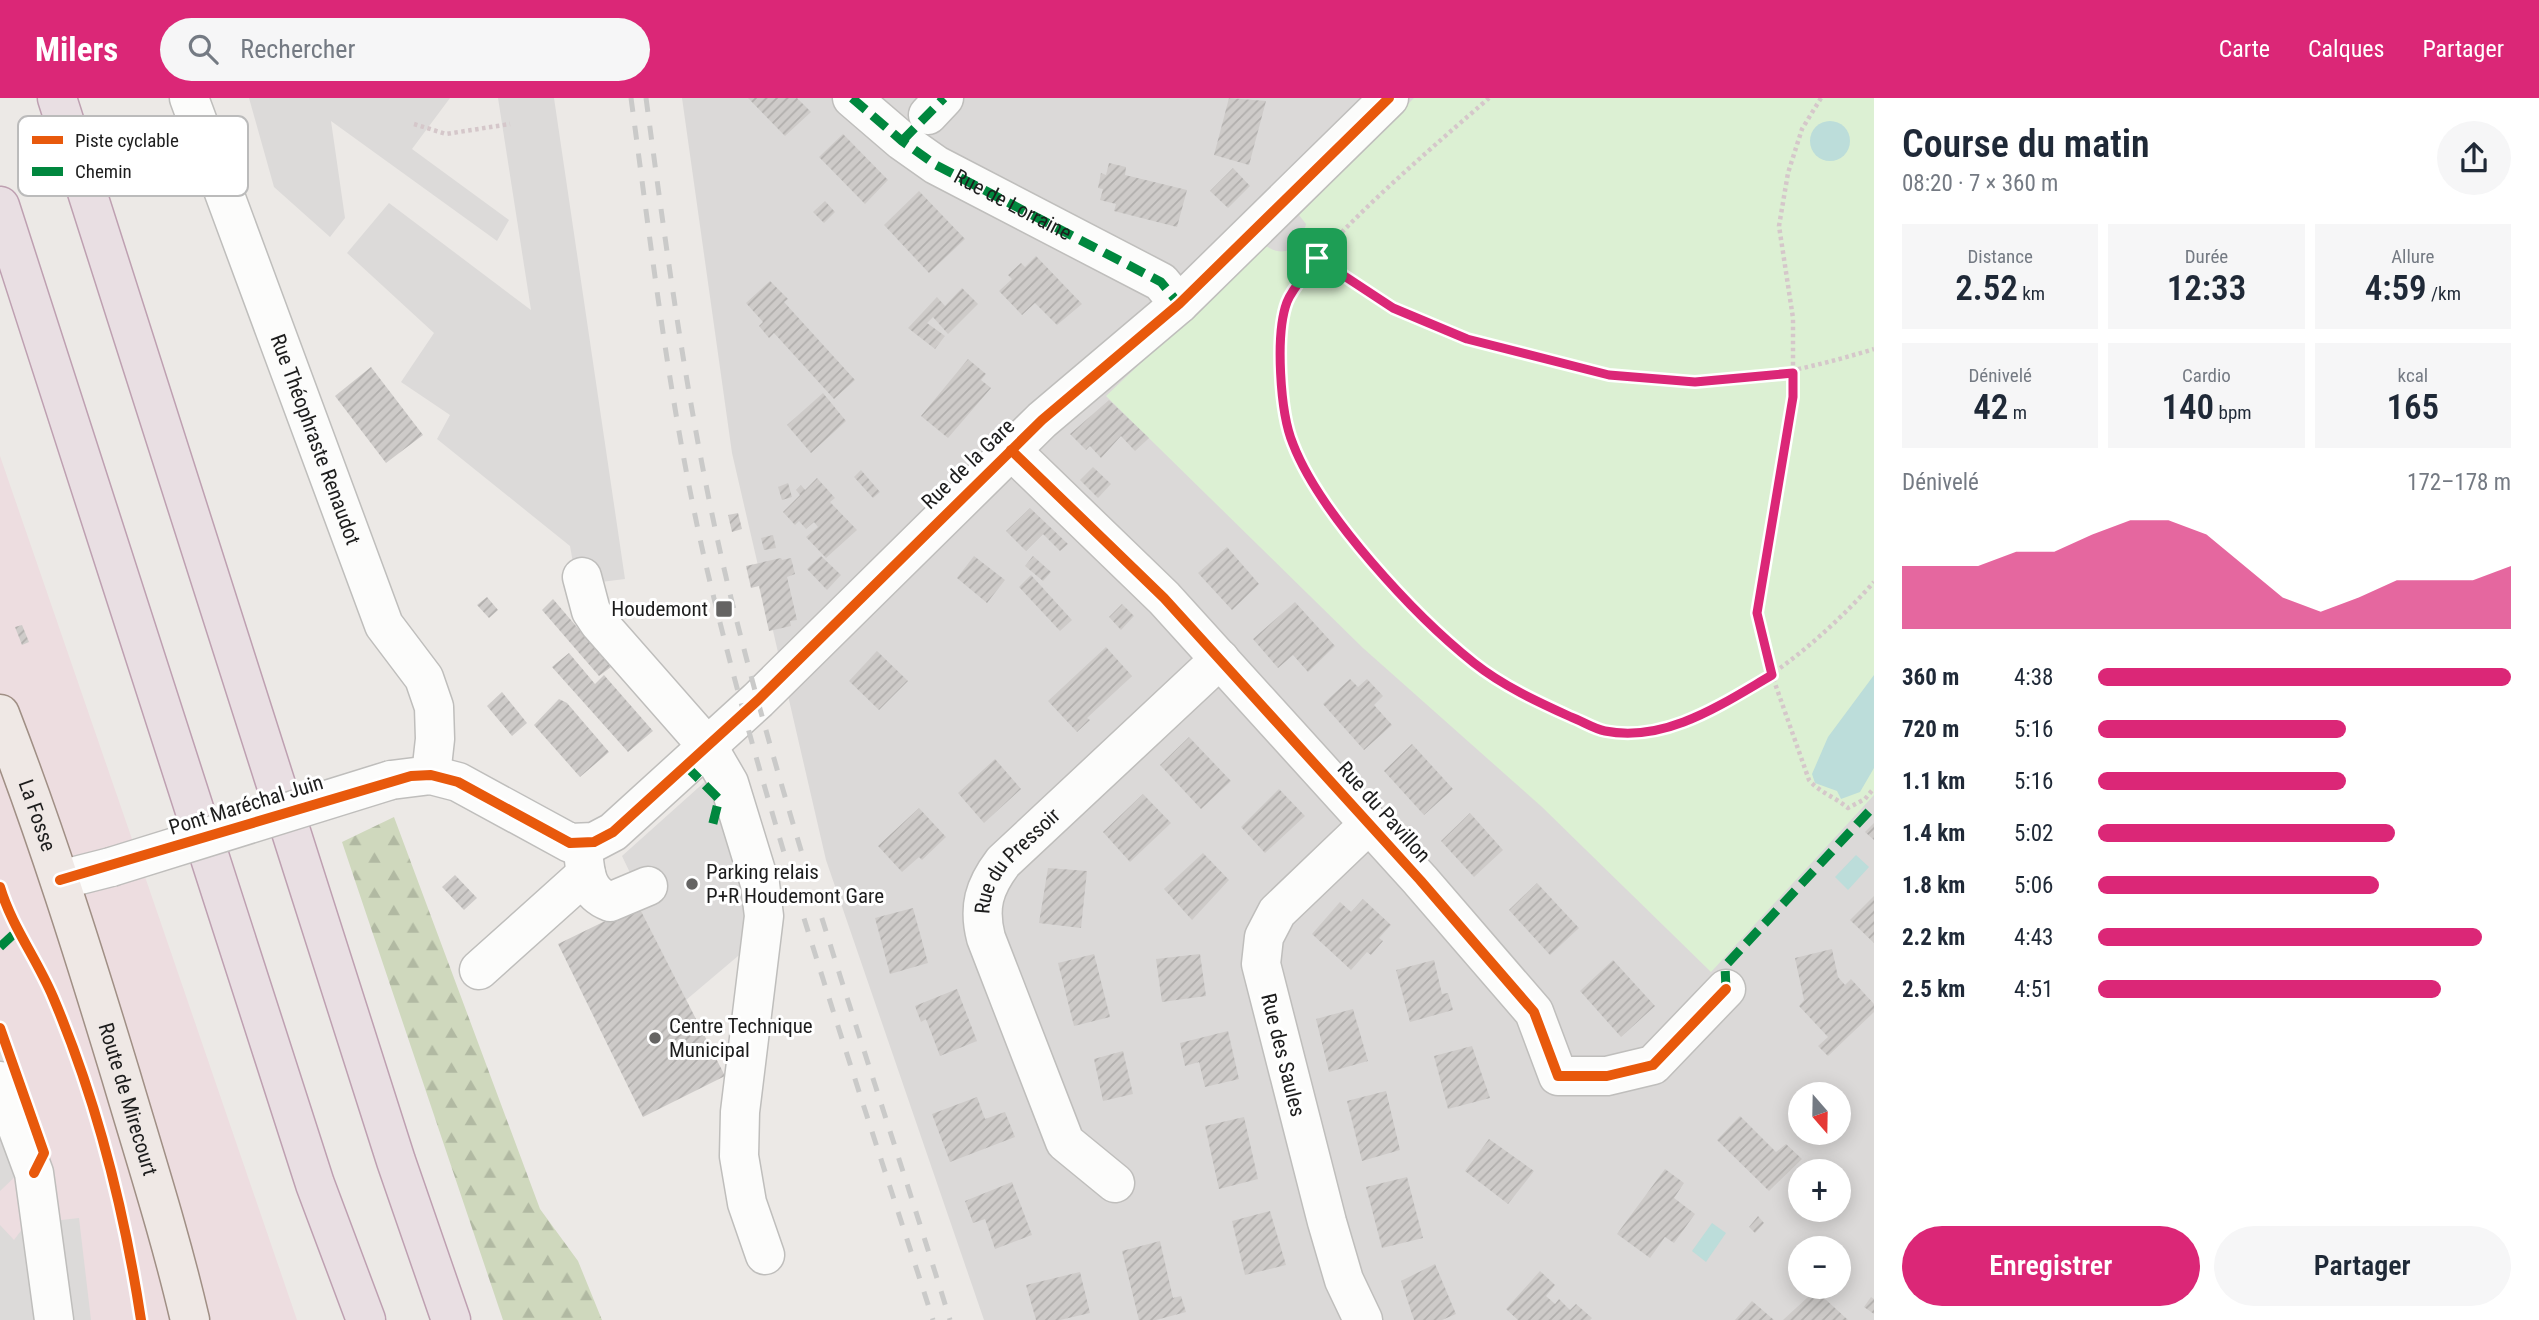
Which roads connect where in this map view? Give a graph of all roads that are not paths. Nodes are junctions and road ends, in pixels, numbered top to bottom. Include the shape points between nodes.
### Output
1 (57, 98) edge
2 (189, 98) edge
3 (852, 98) edge
4 (1389, 98) edge
5 (63, 116) edge
6 (196, 116) edge
7 (88, 196) edge
8 (225, 196) edge
9 (0, 206) edge
10 (1179, 304) junction
11 (1011, 450) junction
12 (582, 577) dead end
13 (1220, 659) junction
14 (0, 714) edge
15 (708, 747) junction
16 (431, 775) junction
17 (1369, 824) junction
18 (579, 854) junction
19 (60, 880) junction
20 (648, 886) dead end
21 (479, 970) dead end
22 (1726, 989) dead end
23 (0, 1081) edge
24 (1115, 1184) dead end
25 (765, 1255) dead end
26 (54, 1320) edge
27 (190, 1320) edge
28 (366, 1320) edge
29 (450, 1320) edge
30 (1363, 1320) edge

1 - 5 highway
2 - 6 street, Rue Théophraste Renaudot
3 - 10 street, Rue de Lorraine via 936,165 1161,282
4 - 10 street, Rue de la Gare
7 - 29 highway
8 - 16 street, Rue Théophraste Renaudot via 383,625 424,678 436,723
9 - 28 highway via 316,1184
10 - 11 street, Rue de la Gare
11 - 13 street, Rue du Pavillon via 1164,598
11 - 15 street, Rue de la Gare
12 - 15 street via 599,623
13 - 17 street, Rue du Pavillon
13 - 24 street, Rue du Pressoir via 1003,862 984,893 981,919 986,937 1065,1142
14 - 19 main road, La Fosse
15 - 18 street, Rue de la Gare via 613,832
15 - 25 street via 729,783 760,884 764,916 740,1112 739,1156 747,1203
16 - 18 street via 475,789
16 - 19 street, Pont Maréchal Juin, bridge via 391,780
17 - 22 street, Rue du Pavillon via 1534,1012 1558,1076 1607,1076 1653,1065
17 - 30 street, Rue des Saules via 1277,912 1264,937 1261,964 1327,1222 1344,1280
18 - 20 street via 591,890 610,902
18 - 21 street, Rue de la Gare
19 - 27 main road, Route de Mirecourt
23 - 26 street via 34,1173

